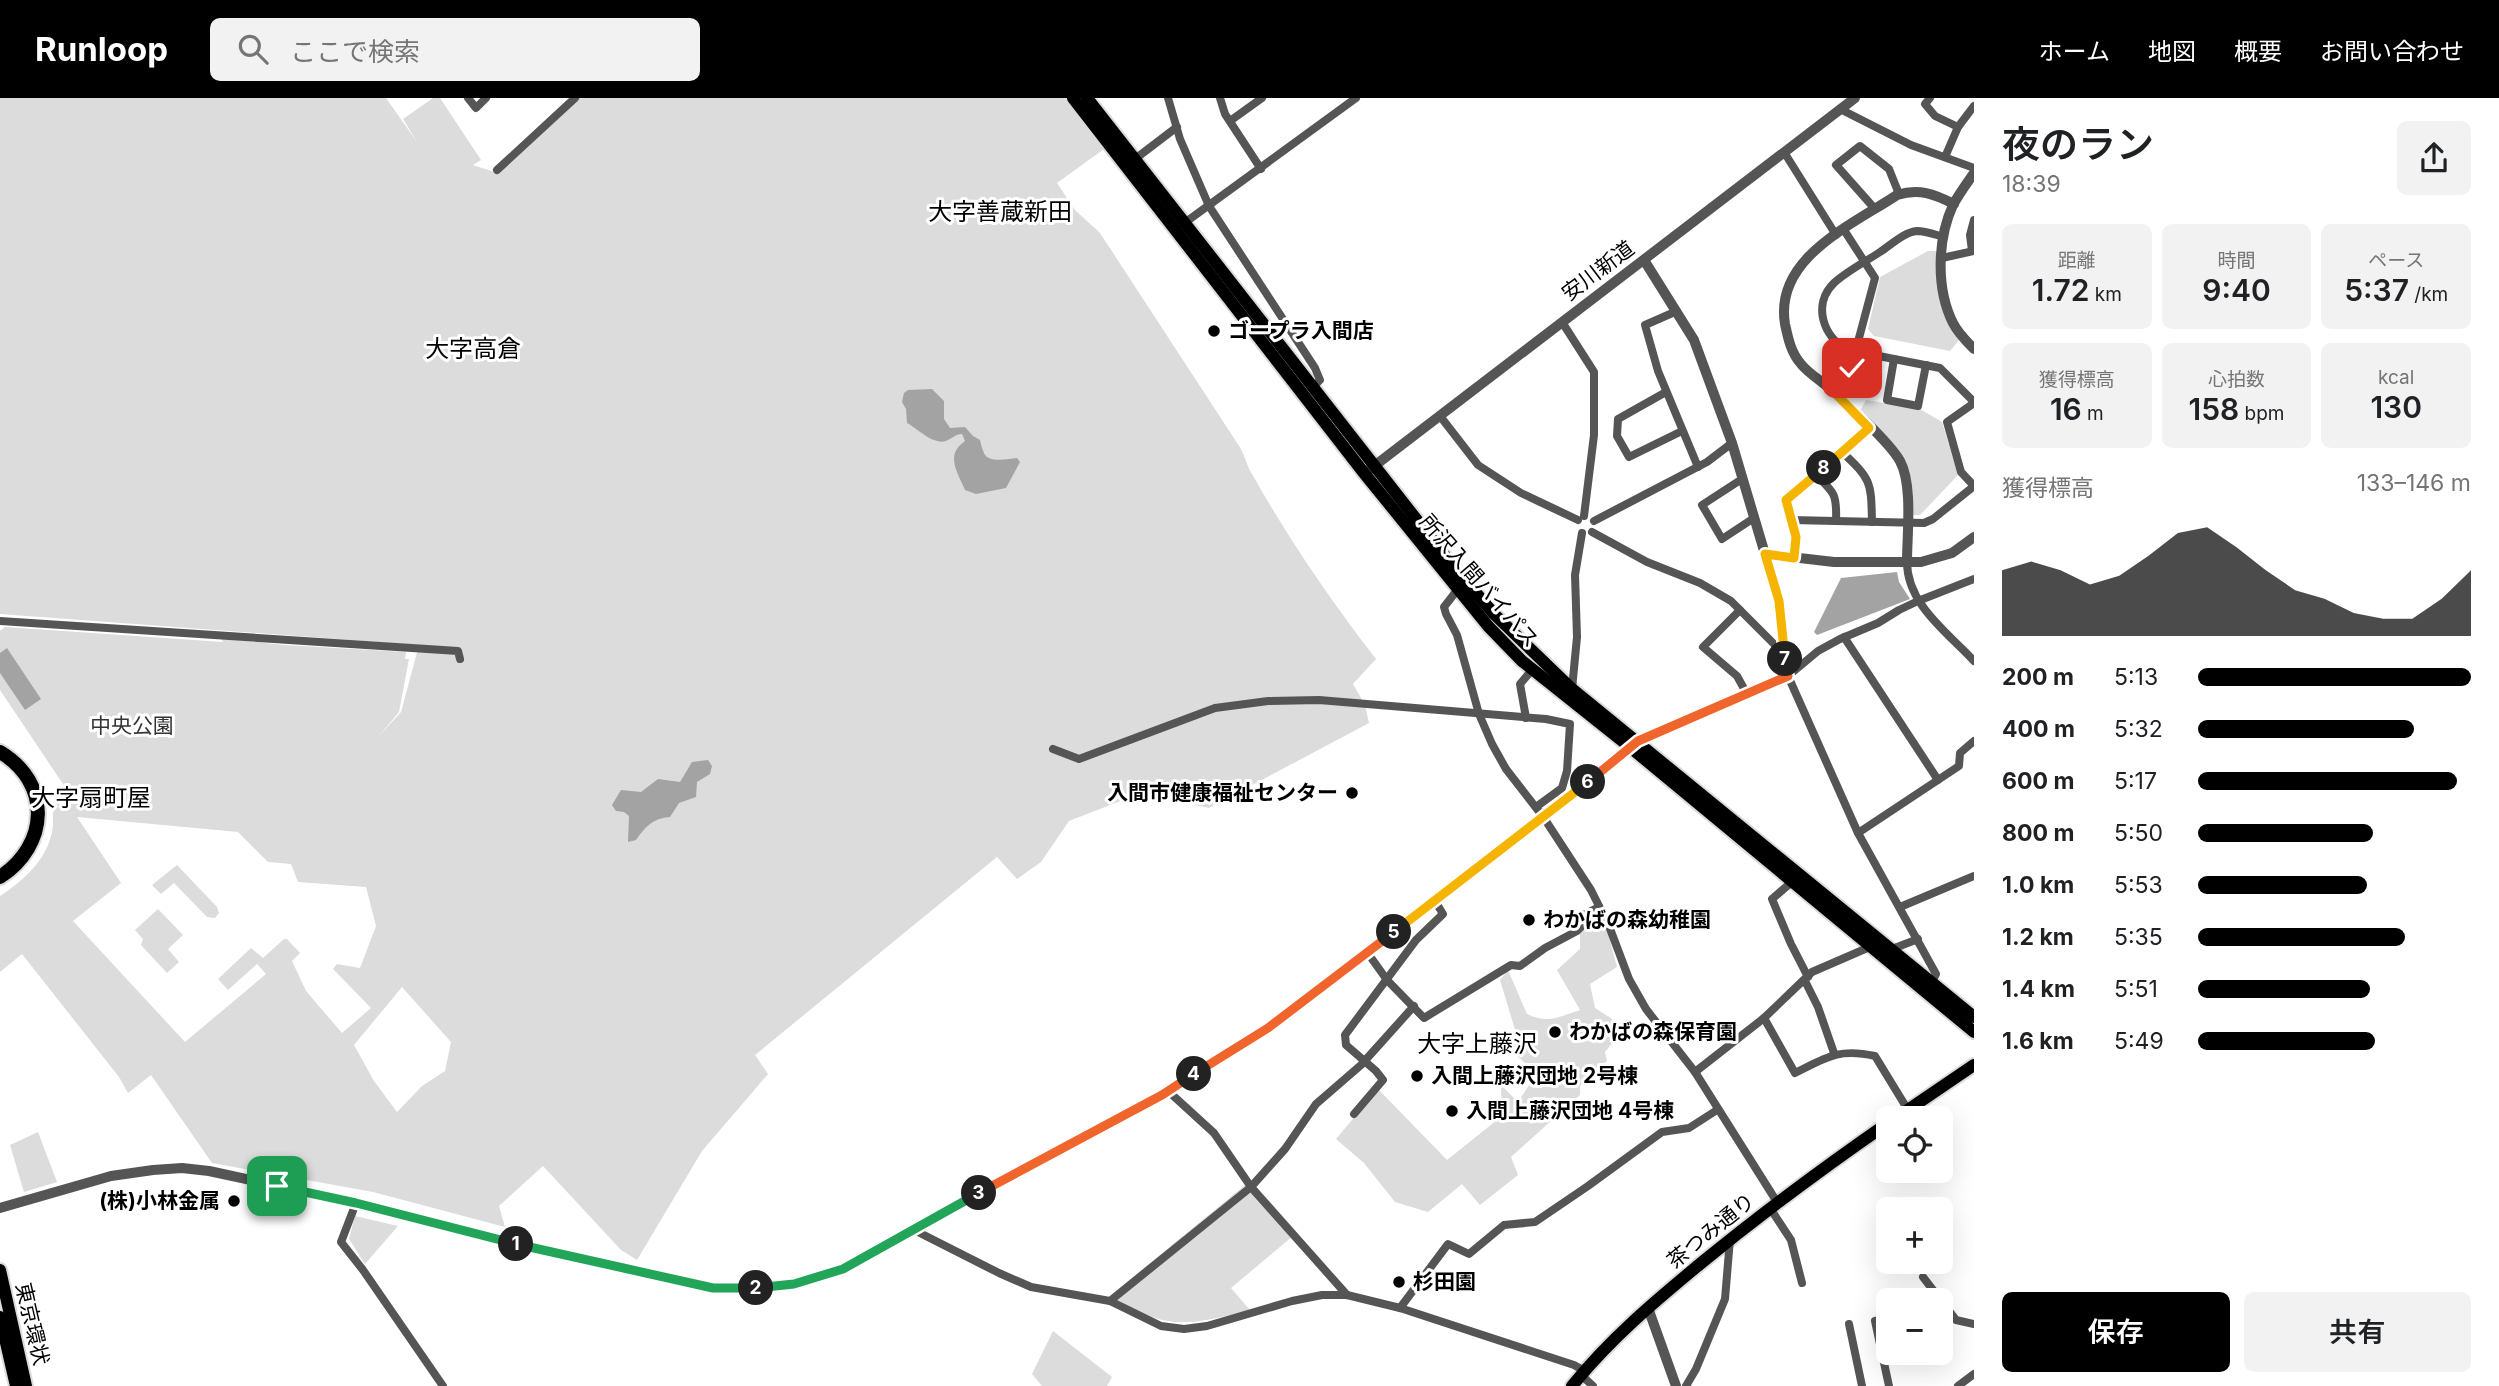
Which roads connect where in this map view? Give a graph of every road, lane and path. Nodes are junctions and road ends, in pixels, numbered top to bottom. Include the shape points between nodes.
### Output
1 (468, 98) edge
2 (486, 98) edge
3 (575, 98) edge
4 (1073, 98) edge
5 (1087, 98) edge
6 (1168, 98) edge
7 (1220, 98) edge
8 (1262, 98) edge
9 (1356, 98) edge
10 (1855, 98) edge
11 (1930, 98) edge
12 (1970, 98) edge
13 (1974, 104) edge
14 (1840, 109) junction
15 (1230, 121) junction
16 (1177, 127) junction
17 (1958, 127) junction
18 (1784, 152) junction
19 (1945, 158) junction
20 (1135, 159) junction
21 (1261, 169) junction
22 (497, 170) dead end
23 (1974, 170) edge
24 (1899, 194) junction
25 (1954, 204) junction
26 (1209, 205) junction
27 (1875, 209) junction
28 (1974, 220) edge
29 (1180, 227) junction
30 (1840, 232) junction
31 (1944, 237) junction
32 (1973, 251) edge
33 (1942, 258) junction
34 (1644, 260) junction
35 (1865, 262) junction
36 (1677, 311) junction
37 (1562, 322) junction
38 (1974, 349) edge
39 (1856, 352) junction
40 (1894, 359) junction
41 (1926, 365) junction
42 (1314, 386) junction
43 (1832, 390) junction
44 (1666, 392) junction
45 (1974, 402) edge
46 (1440, 416) junction
47 (1869, 428) junction
48 (1682, 431) junction
49 (1732, 443) junction
50 (1842, 452) junction
51 (1698, 467) junction
52 (1369, 469) junction
53 (1816, 475) junction
54 (1742, 479) junction
55 (1974, 486) edge
56 (1581, 518) junction
57 (1754, 519) junction
58 (1791, 520) junction
59 (1594, 521) junction
60 (1836, 521) junction
61 (1872, 522) junction
62 (1907, 523) junction
63 (1592, 531) junction
64 (1581, 533) junction
65 (1974, 537) edge
66 (1765, 554) junction
67 (1794, 558) junction
68 (1907, 562) junction
69 (1974, 579) edge
70 (1458, 589) junction
71 (1918, 601) junction
72 (1740, 610) junction
73 (0, 621) edge
74 (1843, 637) junction
75 (460, 659) dead end
76 (1974, 661) edge
77 (1785, 663) junction
78 (1532, 670) junction
79 (1788, 676) junction
80 (1572, 689) junction
81 (1747, 694) junction
82 (1479, 714) junction
83 (1526, 718) junction
84 (1974, 741) edge
85 (1634, 744) junction
86 (1053, 749) dead end
87 (0, 752) edge
88 (0, 761) edge
89 (1938, 780) junction
90 (1536, 807) junction
91 (1544, 818) junction
92 (1858, 833) junction
93 (0, 868) edge
94 (1974, 876) edge
95 (0, 877) edge
96 (1793, 881) junction
97 (1435, 901) junction
98 (1900, 906) junction
99 (1600, 907) junction
100 (1918, 939) junction
101 (1872, 946) junction
102 (1892, 949) junction
103 (1367, 952) junction
104 (1806, 979) junction
105 (1387, 980) junction
106 (1931, 983) junction
107 (1414, 1006) junction
108 (1974, 1017) edge
109 (1764, 1018) junction
110 (1974, 1032) edge
111 (1834, 1053) junction
112 (1364, 1062) junction
113 (1974, 1065) edge
114 (1695, 1072) junction
115 (1168, 1091) junction
116 (1906, 1106) edge
117 (1914, 1106) edge
118 (1717, 1110) junction
119 (1354, 1114) dead end
120 (1876, 1132) edge
121 (1251, 1187) junction
122 (356, 1203) junction
123 (1774, 1205) junction
124 (0, 1208) edge
125 (912, 1229) junction
126 (1730, 1239) junction
127 (0, 1270) edge
128 (1923, 1277) dead end
129 (1802, 1283) dead end
130 (1347, 1295) junction
131 (1110, 1301) junction
132 (1400, 1308) junction
133 (1648, 1308) junction
134 (0, 1317) edge
135 (1849, 1324) dead end
136 (1974, 1324) edge
137 (1884, 1365) edge
138 (1974, 1374) edge
139 (1579, 1377) edge
140 (16, 1386) edge
141 (26, 1386) edge
142 (443, 1386) edge
143 (1593, 1386) edge
144 (1676, 1386) edge
145 (1686, 1386) edge
146 (1862, 1386) edge
147 (1889, 1386) edge
148 (1958, 1386) edge

1 - 2 street via 475,108
3 - 22 street
4 - 29 main road, 所沢入間バイパス
5 - 20 main road, 所沢入間バイパス
6 - 16 street
7 - 15 street
8 - 15 street
9 - 21 street
10 - 14 street, 安川新道
11 - 17 street via 1925,104 1936,116
12 - 13 street
13 - 17 street
14 - 18 street, 安川新道
14 - 19 street
15 - 21 street
16 - 20 street
16 - 26 street
17 - 19 street
18 - 30 street
18 - 34 street, 安川新道
19 - 23 street
20 - 29 main road, 所沢入間バイパス
21 - 26 street
23 - 25 street
24 - 25 street via 1926,192
24 - 27 street
24 - 27 street via 1889,169 1860,146 1836,165
25 - 31 street
26 - 29 street
26 - 42 street via 1315,368 1320,380
27 - 30 street
28 - 32 street
29 - 42 main road, 所沢入間バイパス
29 - 52 main road, 所沢入間バイパス
30 - 35 street
30 - 43 street via 1815,249 1796,273 1785,319 1789,342 1801,365
31 - 33 street
31 - 35 street via 1916,231
32 - 33 street
33 - 38 street via 1948,311
34 - 36 street
34 - 37 street, 安川新道
35 - 39 street via 1875,278
35 - 39 street via 1835,283 1822,310 1824,324 1837,345
36 - 44 street via 1645,325
36 - 49 street via 1694,340
37 - 46 street, 安川新道
37 - 56 street via 1594,372 1594,435
39 - 40 street
39 - 43 street via 1852,368
40 - 41 street
40 - 41 street via 1886,400 1917,405
41 - 45 street via 1940,368
42 - 52 main road, 所沢入間バイパス
43 - 47 street
44 - 48 street
44 - 48 street via 1618,419 1617,436 1629,457
45 - 55 street via 1947,422 1961,472
46 - 52 street, 安川新道
46 - 56 street via 1478,465 1521,493
47 - 50 street
47 - 62 street via 1892,450 1905,472
48 - 51 street
49 - 51 street
49 - 54 street
50 - 53 street
50 - 61 street via 1865,474 1871,487
51 - 59 street
52 - 70 main road, 所沢入間バイパス
52 - 80 main road, 所沢入間バイパス via 1494,614
53 - 58 street via 1786,500
53 - 60 street via 1834,492
54 - 57 street
54 - 57 street via 1702,505 1722,539
55 - 62 street via 1933,519
56 - 59 street
56 - 64 street via 1577,529
57 - 66 street
58 - 60 street
58 - 67 street via 1796,537
59 - 63 street
60 - 61 street
61 - 62 street
62 - 68 street
63 - 64 street
63 - 72 street via 1647,562 1700,583
64 - 80 street via 1575,575 1577,637
65 - 68 street via 1943,557
66 - 67 street
66 - 77 street via 1780,609
67 - 68 street
68 - 71 street
69 - 71 street
70 - 78 main road, 所沢入間バイパス
70 - 82 street via 1444,607 1457,635
71 - 74 street
71 - 76 street
72 - 77 street via 1775,645
72 - 81 street via 1703,648 1737,676
73 - 75 street via 458,651
74 - 79 street
74 - 89 street
77 - 79 street
78 - 83 street via 1521,684
78 - 85 main road, 所沢入間バイパス
79 - 81 street
79 - 92 street
80 - 85 main road, 所沢入間バイパス
81 - 85 street
82 - 83 street
82 - 86 street via 1319,700 1268,701 1215,708 1079,760
82 - 90 street via 1506,769
83 - 90 street via 1570,724 1562,788
84 - 89 street via 1960,753 1959,766
85 - 91 street
85 - 96 main road, 所沢入間バイパス
85 - 102 main road, 所沢入間バイパス
87 - 95 highway via 28,779 38,812 27,852
88 - 93 highway via 23,785 30,813 20,848
89 - 92 street
90 - 91 street
91 - 97 street
91 - 99 street
92 - 98 street
94 - 98 street
96 - 101 main road, 所沢入間バイパス
96 - 104 street via 1772,898
97 - 103 street
97 - 105 street via 1443,914 1416,940
98 - 100 street
99 - 107 street via 1577,918 1581,928 1577,931 1424,1018
99 - 114 street via 1646,1009
100 - 102 street
100 - 106 street via 1937,974
101 - 104 street via 1812,972
101 - 110 main road, 所沢入間バイパス
102 - 106 main road, 所沢入間バイパス
103 - 105 street
103 - 115 street via 1268,1028
104 - 109 street
104 - 111 street
105 - 107 street
105 - 112 street via 1345,1035 1346,1045
106 - 108 main road, 所沢入間バイパス
107 - 112 street
109 - 111 street via 1796,1073
109 - 114 street
111 - 116 street via 1875,1056
112 - 119 street via 1383,1080
112 - 121 street via 1315,1104 1285,1149
113 - 117 main road
114 - 118 street
115 - 121 street via 1214,1133
115 - 125 street
118 - 123 street
118 - 132 street via 1689,1128 1661,1132 1535,1222 1504,1225 1469,1254 1448,1244
120 - 123 main road, 茶つみ通り
121 - 130 street
121 - 131 street
122 - 124 street via 182,1168 111,1176
122 - 125 street via 591,1261 733,1289 782,1286 832,1273
122 - 142 street via 341,1242
123 - 126 main road, 茶つみ通り
123 - 129 street via 1791,1240
125 - 131 street via 1031,1287
126 - 133 main road, 茶つみ通り
126 - 145 street via 1725,1299
127 - 141 main road, 東京環状
128 - 136 street via 1956,1320
130 - 131 street via 1292,1301 1184,1329 1161,1326
130 - 132 street
132 - 139 street
133 - 139 main road, 茶つみ通り via 1615,1336
133 - 144 street
134 - 140 main road, 東京環状
135 - 146 street
137 - 147 street
138 - 148 street
139 - 143 street

